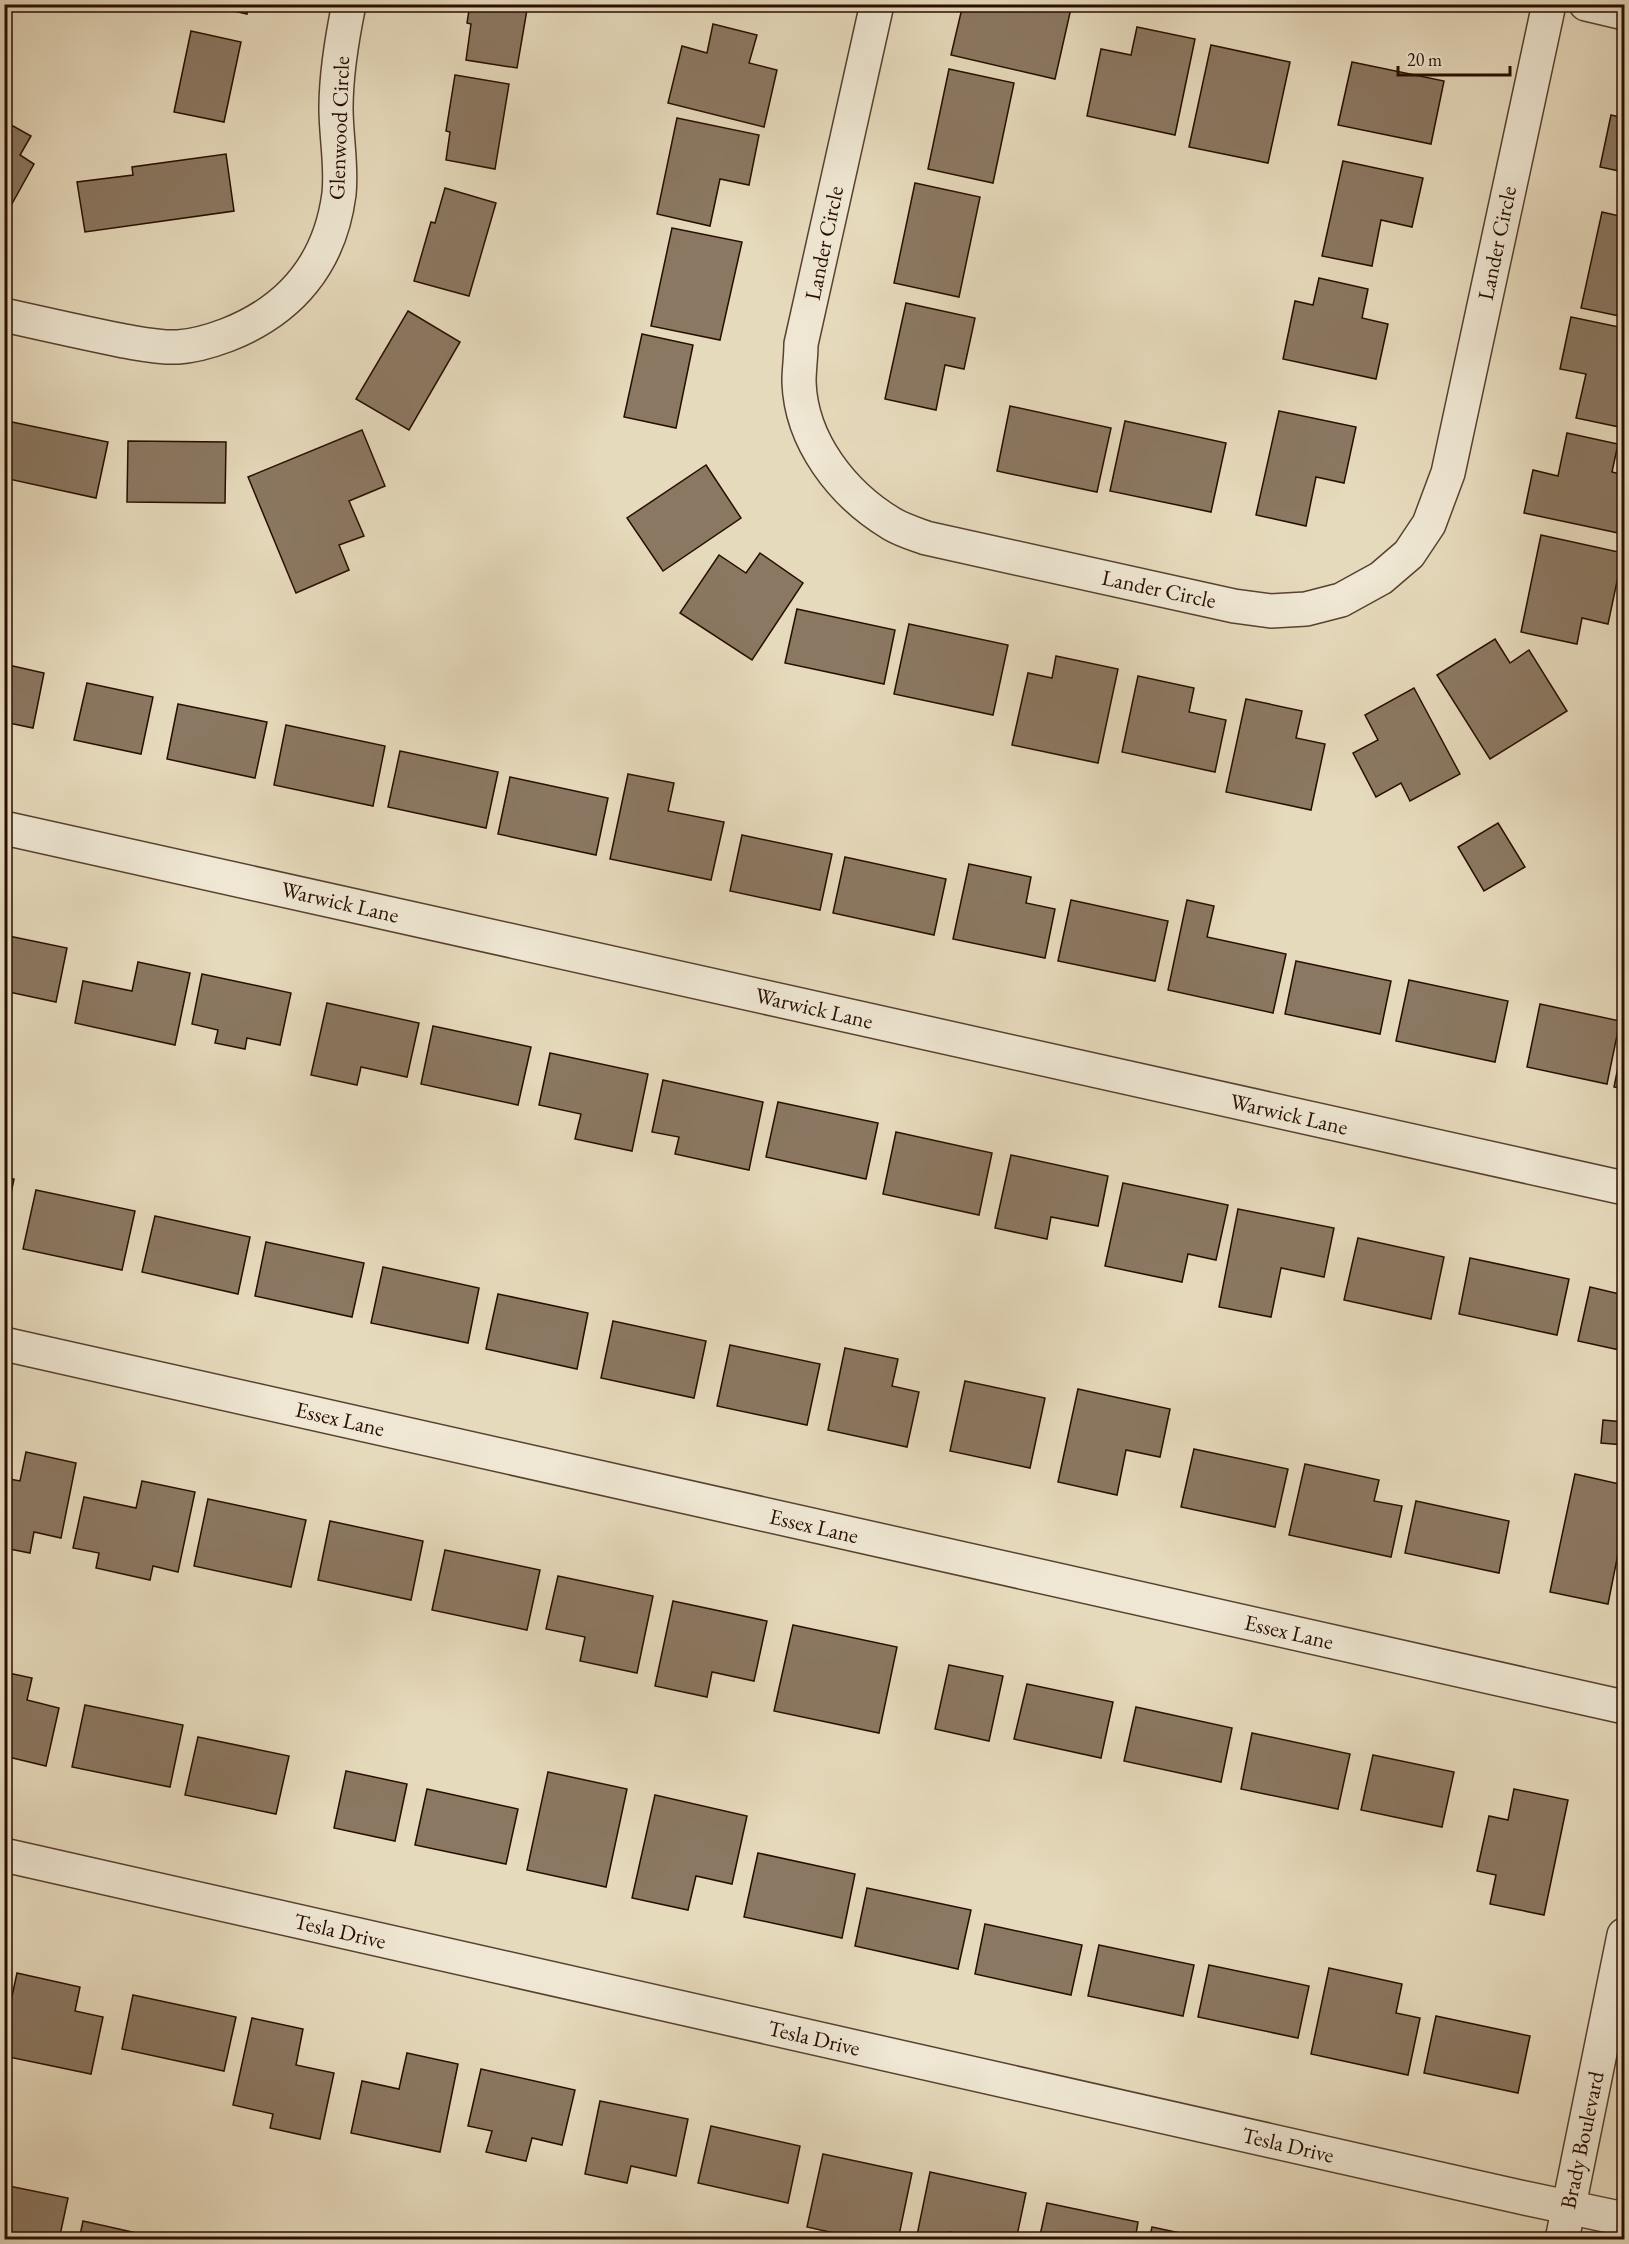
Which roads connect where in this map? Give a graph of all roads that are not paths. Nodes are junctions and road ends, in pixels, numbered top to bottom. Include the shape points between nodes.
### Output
1 (349, 4) edge
2 (877, 4) edge
3 (1549, 4) edge
4 (1586, 4) edge
5 (1624, 13) edge
6 (4, 315) edge
7 (4, 828) edge
8 (1624, 1188) edge
9 (4, 1344) edge
10 (1624, 1707) edge
11 (4, 1855) edge
12 (1624, 1935) edge
13 (1568, 2208) junction
14 (1624, 2219) edge
15 (1562, 2240) edge

1 - 6 street, Glenwood Circle via 339,67 339,193 331,233 312,270 289,297 265,318 234,332 208,343 178,347 112,339
2 - 3 street, Lander Circle via 801,344 799,382 805,416 833,472 871,510 926,538 1271,611 1306,609 1341,600 1381,578 1409,554 1429,524 1448,473
4 - 5 street
7 - 8 street, Warwick Lane
9 - 10 street, Essex Lane
11 - 13 street, Tesla Drive
12 - 13 street, Brady Boulevard
13 - 14 street, Tesla Drive
13 - 15 street, Brady Boulevard

